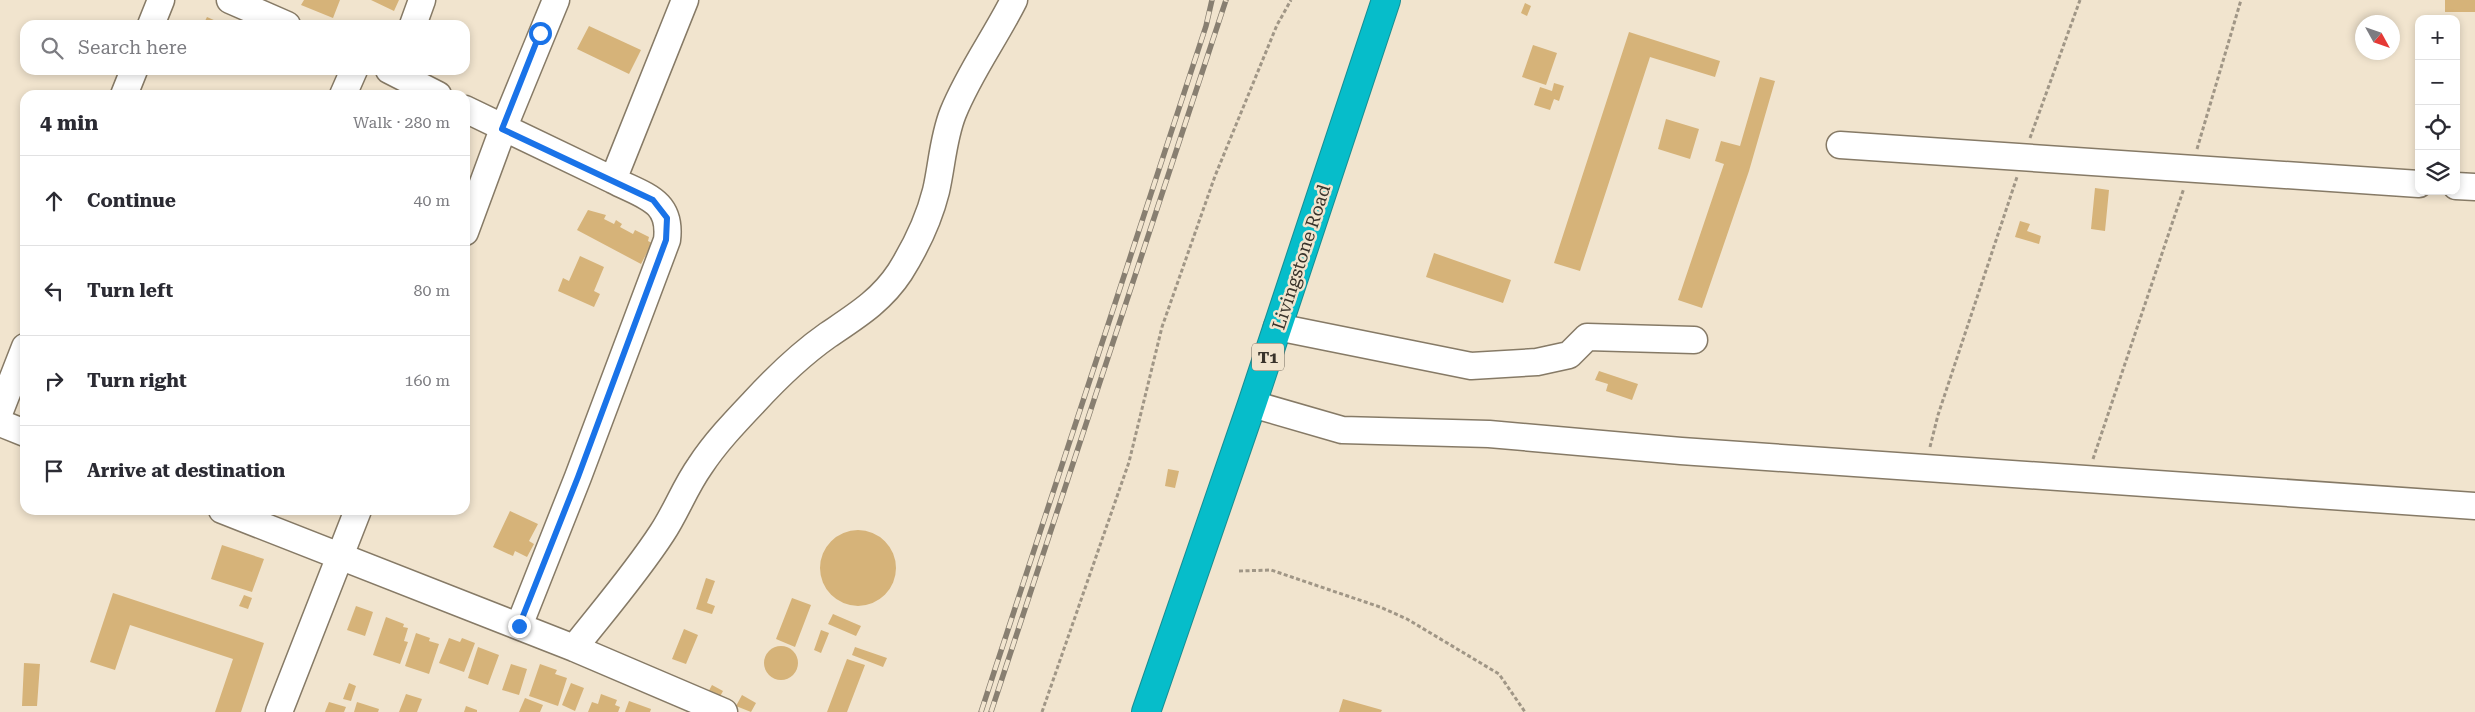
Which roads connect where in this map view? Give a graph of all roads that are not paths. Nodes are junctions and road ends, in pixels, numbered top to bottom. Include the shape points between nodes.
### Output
1 (161, 0) edge
2 (230, 0) edge
3 (422, 0) edge
4 (556, 0) edge
5 (685, 0) edge
6 (1014, 0) edge
7 (1386, 0) edge
8 (153, 20) edge
9 (276, 20) edge
10 (415, 20) edge
11 (132, 75) edge
12 (352, 75) edge
13 (400, 75) edge
14 (126, 90) edge
15 (345, 90) edge
16 (429, 90) edge
17 (470, 112) edge
18 (502, 129) junction
19 (1840, 145) dead end
20 (613, 180) junction
21 (2415, 184) edge
22 (2460, 186) edge
23 (2475, 188) edge
24 (470, 218) edge
25 (1277, 327) junction
26 (1694, 340) dead end
27 (20, 360) edge
28 (1252, 404) junction
29 (0, 411) edge
30 (0, 423) edge
31 (20, 431) edge
32 (2475, 506) edge
33 (235, 515) edge
34 (356, 515) edge
35 (340, 556) junction
36 (519, 626) junction
37 (574, 648) junction
38 (280, 712) edge
39 (724, 712) edge
40 (1146, 712) edge

1 - 8 street
2 - 9 street
3 - 10 street
4 - 18 street
5 - 20 street
6 - 37 street via 952,114 929,211 900,272 871,307 792,363 736,422 700,466 655,543
7 - 25 highway, Livingstone Road / T1
11 - 14 street
12 - 15 street
13 - 16 street
17 - 18 street
18 - 20 street
18 - 24 street
19 - 21 street
20 - 36 street via 659,205 667,218 666,240
22 - 23 street
25 - 26 street via 1471,366 1537,362 1561,357 1569,355 1588,338
25 - 28 highway, Livingstone Road / T1
27 - 29 street
28 - 32 street via 1342,430 1488,434 1681,451
28 - 40 highway, Livingstone Road / T1
30 - 31 street
33 - 35 street
34 - 35 street
35 - 36 street
35 - 38 street
36 - 37 street
37 - 39 street

